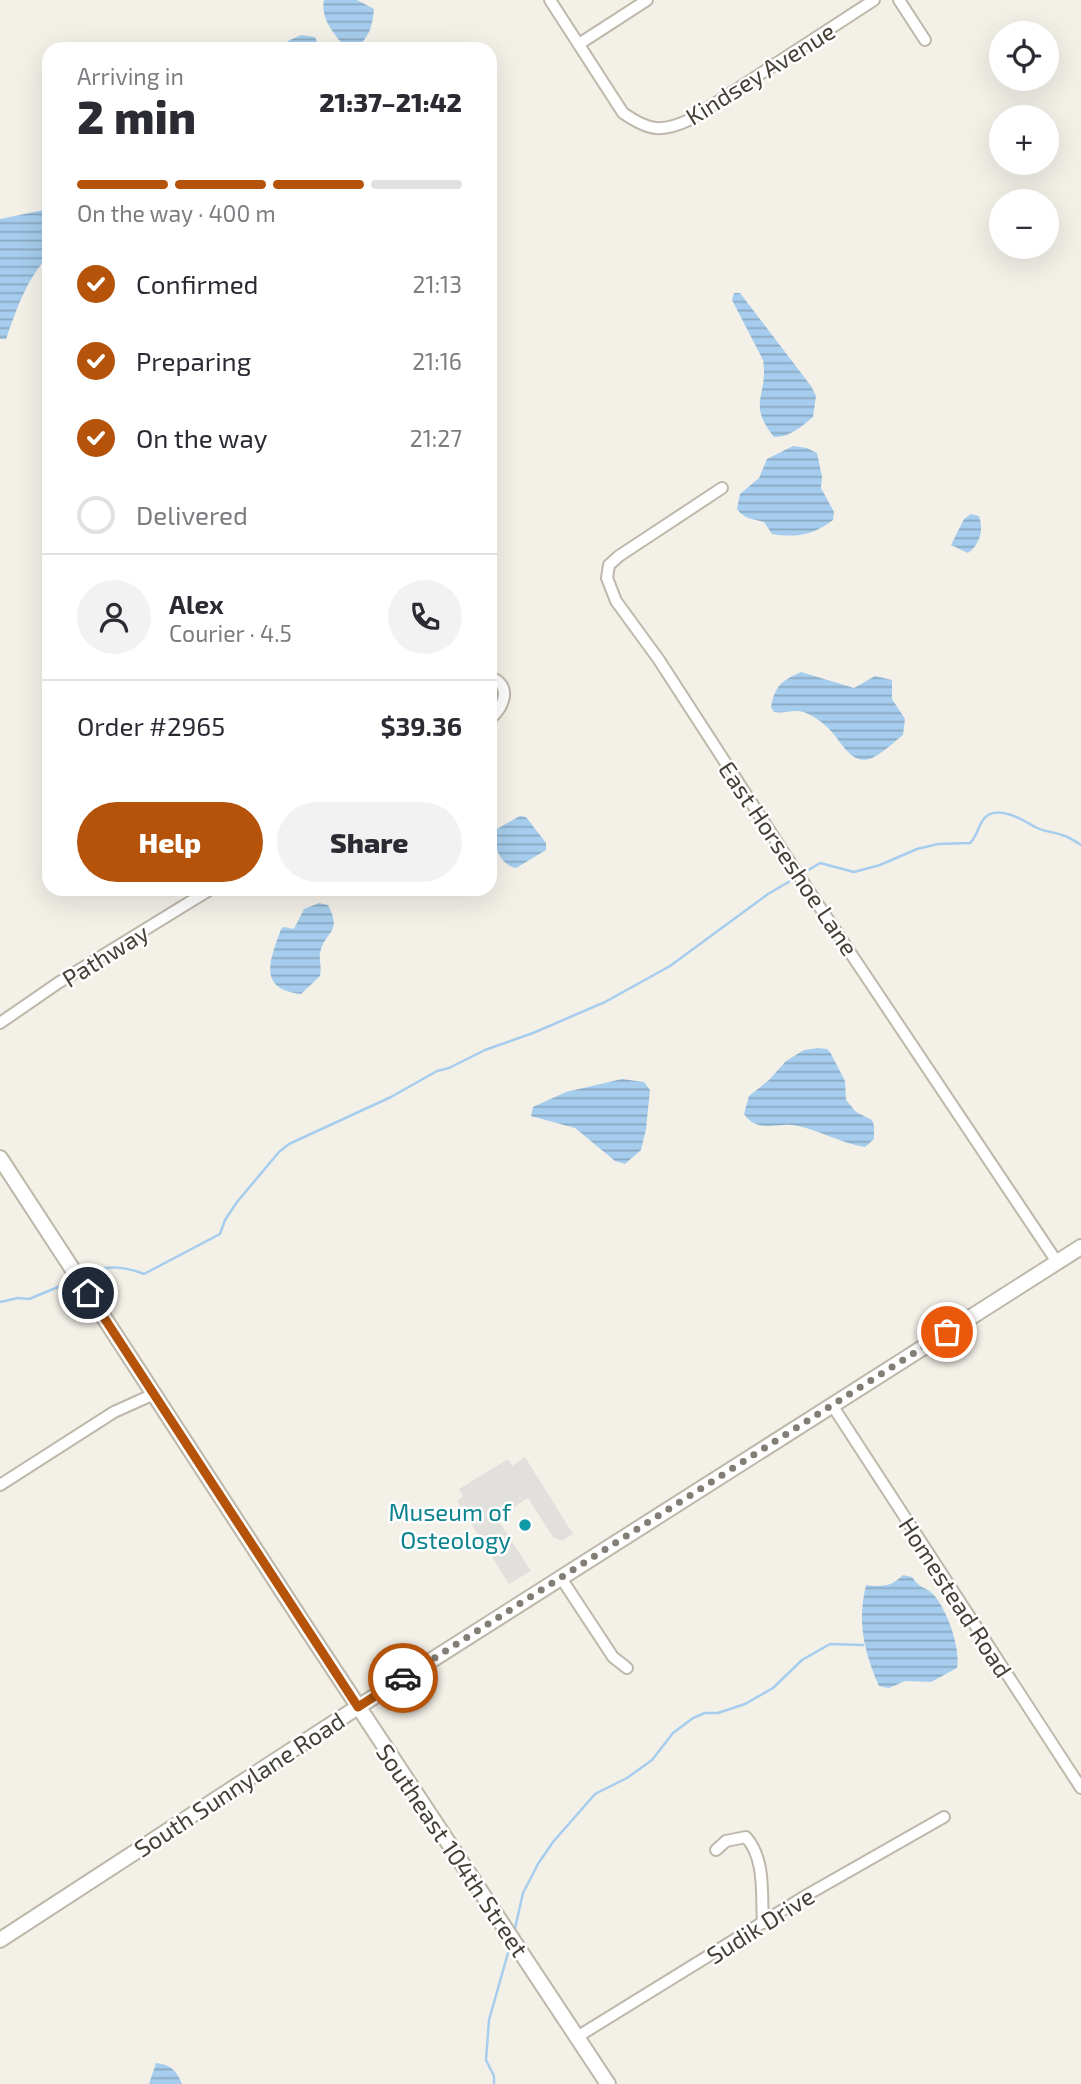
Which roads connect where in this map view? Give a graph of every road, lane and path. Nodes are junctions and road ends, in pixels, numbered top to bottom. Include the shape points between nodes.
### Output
1 (550, 0) edge
2 (647, 0) edge
3 (874, 0) edge
4 (899, 0) edge
5 (925, 40) dead end
6 (579, 44) junction
7 (722, 488) dead end
8 (497, 680) edge
9 (497, 713) edge
10 (200, 896) edge
11 (0, 1023) edge
12 (0, 1158) edge
13 (1081, 1247) edge
14 (1057, 1262) junction
15 (154, 1394) junction
16 (832, 1405) junction
17 (0, 1485) edge
18 (561, 1578) junction
19 (627, 1668) dead end
20 (358, 1707) junction
21 (1081, 1788) edge
22 (944, 1817) dead end
23 (716, 1850) dead end
24 (763, 1923) junction
25 (0, 1940) edge
26 (577, 2037) junction
27 (608, 2084) edge

1 - 6 street, Kindsey Avenue
2 - 6 street
3 - 6 street, Kindsey Avenue via 673,128 657,129 623,113
4 - 5 street
7 - 14 street, East Horseshoe Lane via 609,565 611,592
8 - 9 street via 505,697
10 - 11 street, Pathway
12 - 15 street, Southeast 104th Street
13 - 14 street, South Sunnylane Road
14 - 16 street, South Sunnylane Road
15 - 17 street via 114,1412
15 - 20 street, Southeast 104th Street
16 - 18 street, South Sunnylane Road
16 - 21 street, Homestead Road
18 - 19 street via 613,1657
18 - 20 street, South Sunnylane Road
20 - 25 street, South Sunnylane Road
20 - 26 street, Southeast 104th Street
22 - 24 street, Sudik Drive
23 - 24 street via 726,1841 746,1837 753,1845 759,1859
24 - 26 street, Sudik Drive
26 - 27 street, Southeast 104th Street

